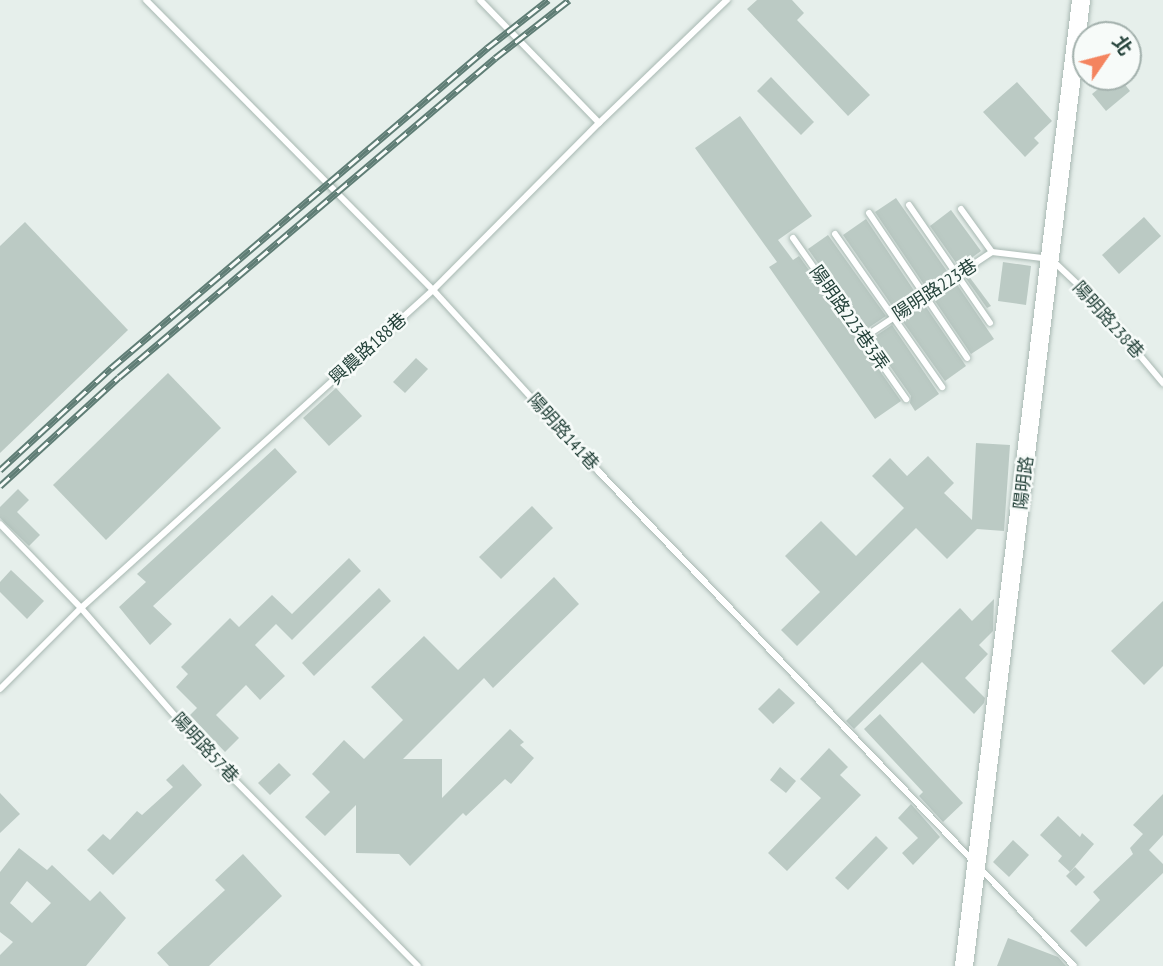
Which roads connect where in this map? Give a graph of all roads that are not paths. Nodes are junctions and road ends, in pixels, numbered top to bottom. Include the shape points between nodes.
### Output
1 (146, 0) edge
2 (480, 0) edge
3 (727, 0) edge
4 (1081, 0) edge
5 (599, 123) junction
6 (909, 205) dead end
7 (961, 209) dead end
8 (869, 213) dead end
9 (835, 234) dead end
10 (793, 238) dead end
11 (992, 253) junction
12 (1051, 259) junction
13 (958, 275) junction
14 (433, 290) junction
15 (925, 297) junction
16 (892, 318) junction
17 (990, 323) dead end
18 (863, 338) junction
19 (967, 358) dead end
20 (1163, 383) edge
21 (942, 387) dead end
22 (905, 399) dead end
23 (0, 524) edge
24 (82, 608) junction
25 (0, 689) edge
26 (977, 866) junction
27 (418, 966) edge
28 (964, 966) edge
29 (1074, 966) edge

1 - 14 lane, 陽明路141巷
2 - 5 lane
3 - 5 lane, 興農路188巷
4 - 12 street, 陽明路
5 - 14 lane, 興農路188巷
6 - 13 lane
7 - 11 lane
8 - 15 lane
9 - 16 lane
10 - 18 lane, 陽明路223巷3弄
11 - 12 lane, 陽明路223巷
11 - 13 lane, 陽明路223巷
12 - 20 lane, 陽明路238巷 via 1090,296
12 - 26 street, 陽明路
13 - 15 lane, 陽明路223巷
13 - 17 lane
14 - 24 lane, 興農路188巷
14 - 26 lane, 陽明路141巷 via 599,472
15 - 16 lane, 陽明路223巷
15 - 19 lane
16 - 18 lane, 陽明路223巷
16 - 21 lane
18 - 22 lane, 陽明路223巷3弄
23 - 24 lane, 陽明路57巷
24 - 25 lane, 興農路188巷
24 - 27 lane, 陽明路57巷 via 203,748
26 - 28 street, 陽明路
26 - 29 lane, 陽明路141巷

